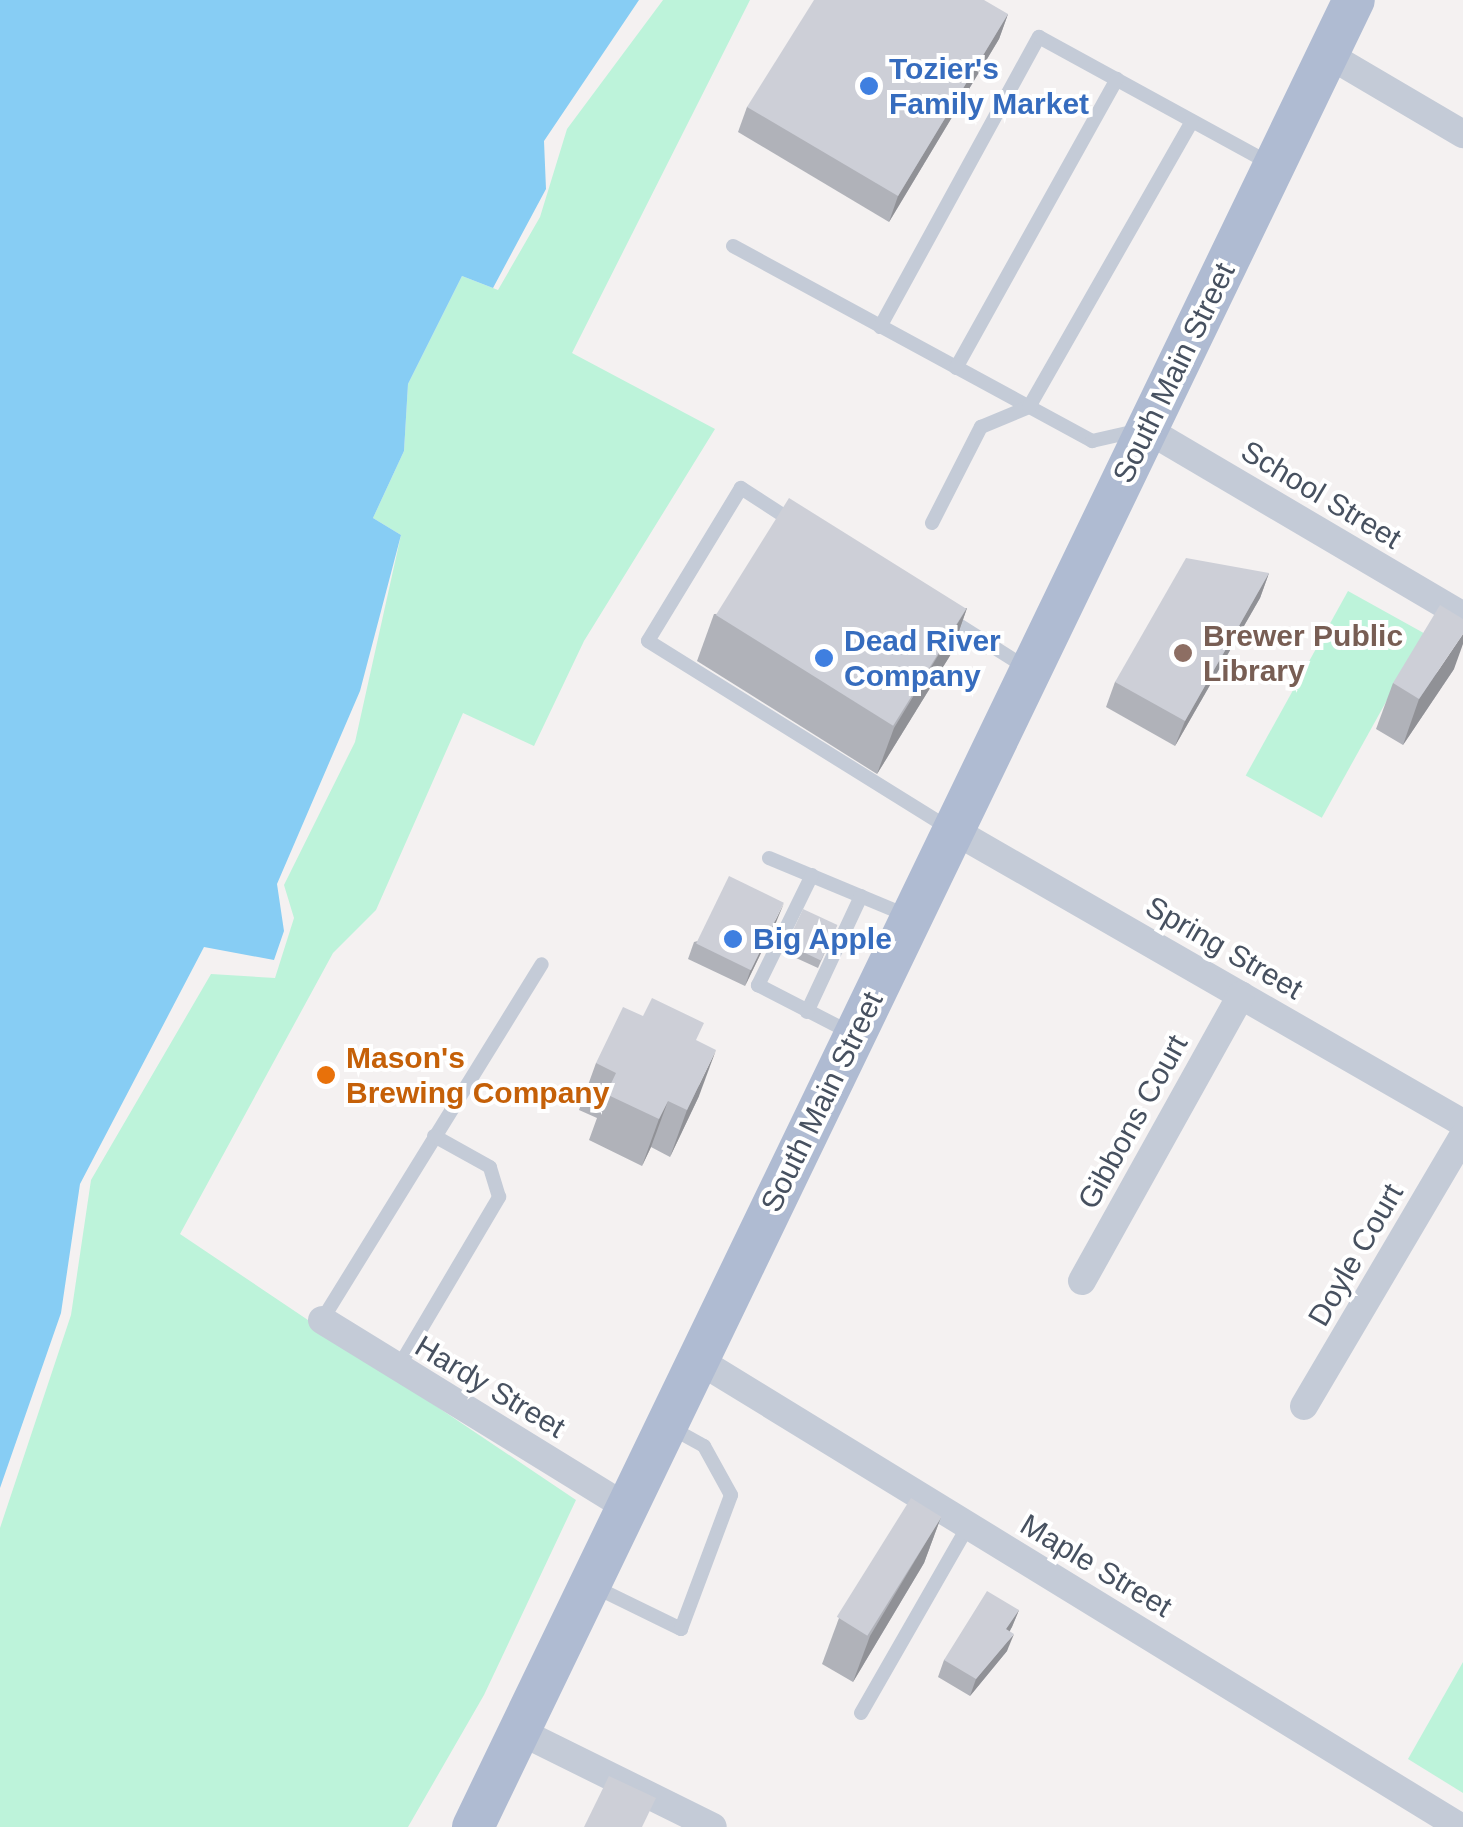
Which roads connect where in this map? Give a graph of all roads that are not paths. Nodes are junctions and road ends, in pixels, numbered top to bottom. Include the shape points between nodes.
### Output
1 (1354, 0) edge
2 (1327, 54) junction
3 (1117, 79) junction
4 (1192, 121) junction
5 (1463, 134) edge
6 (1274, 166) junction
7 (732, 246) dead end
8 (880, 327) junction
9 (956, 368) junction
10 (1029, 407) junction
11 (1146, 429) junction
12 (932, 523) dead end
13 (805, 529) edge
14 (934, 609) edge
15 (1463, 616) edge
16 (1030, 670) junction
17 (953, 830) junction
18 (769, 858) dead end
19 (812, 875) junction
20 (862, 896) junction
21 (911, 917) junction
22 (542, 964) dead end
23 (1241, 995) junction
24 (808, 1012) junction
25 (854, 1035) junction
26 (1463, 1123) edge
27 (434, 1136) junction
28 (1463, 1136) edge
29 (1082, 1281) dead end
30 (322, 1320) joint
31 (698, 1360) junction
32 (397, 1370) junction
33 (1304, 1406) dead end
34 (666, 1425) junction
35 (627, 1508) junction
36 (968, 1526) junction
37 (590, 1585) junction
38 (861, 1713) dead end
39 (519, 1731) junction
40 (473, 1827) edge
41 (712, 1827) edge
42 (1460, 1827) edge

1 - 2 main road, South Main Street
2 - 5 street
2 - 6 main road, South Main Street
3 - 4 lane
3 - 8 lane via 1039,37
3 - 9 lane
4 - 6 lane
4 - 10 lane
6 - 11 main road, South Main Street
7 - 8 lane
8 - 9 lane
9 - 10 lane
10 - 11 lane via 1092,441
10 - 12 lane via 981,428
11 - 15 street, School Street
11 - 16 main road, South Main Street
13 - 17 lane via 740,488 648,641
14 - 16 lane
16 - 17 main road, South Main Street
17 - 21 main road, South Main Street
17 - 23 street, Spring Street
18 - 19 lane
19 - 20 lane
19 - 24 lane via 758,985
20 - 21 lane
20 - 24 lane
21 - 25 main road, South Main Street
22 - 27 lane
23 - 26 street, Spring Street
23 - 29 street, Gibbons Court
24 - 25 lane
25 - 31 main road, South Main Street
27 - 30 lane
27 - 32 lane via 490,1167 499,1197
28 - 33 street, Doyle Court
30 - 32 street, Hardy Street
31 - 34 main road, South Main Street
31 - 36 street, Maple Street
32 - 35 street, Hardy Street
34 - 35 main road, South Main Street
34 - 37 lane via 704,1446 731,1495 681,1628
35 - 37 main road, South Main Street
36 - 38 lane
36 - 42 street, Maple Street
37 - 39 main road, South Main Street
39 - 40 main road, South Main Street
39 - 41 street

